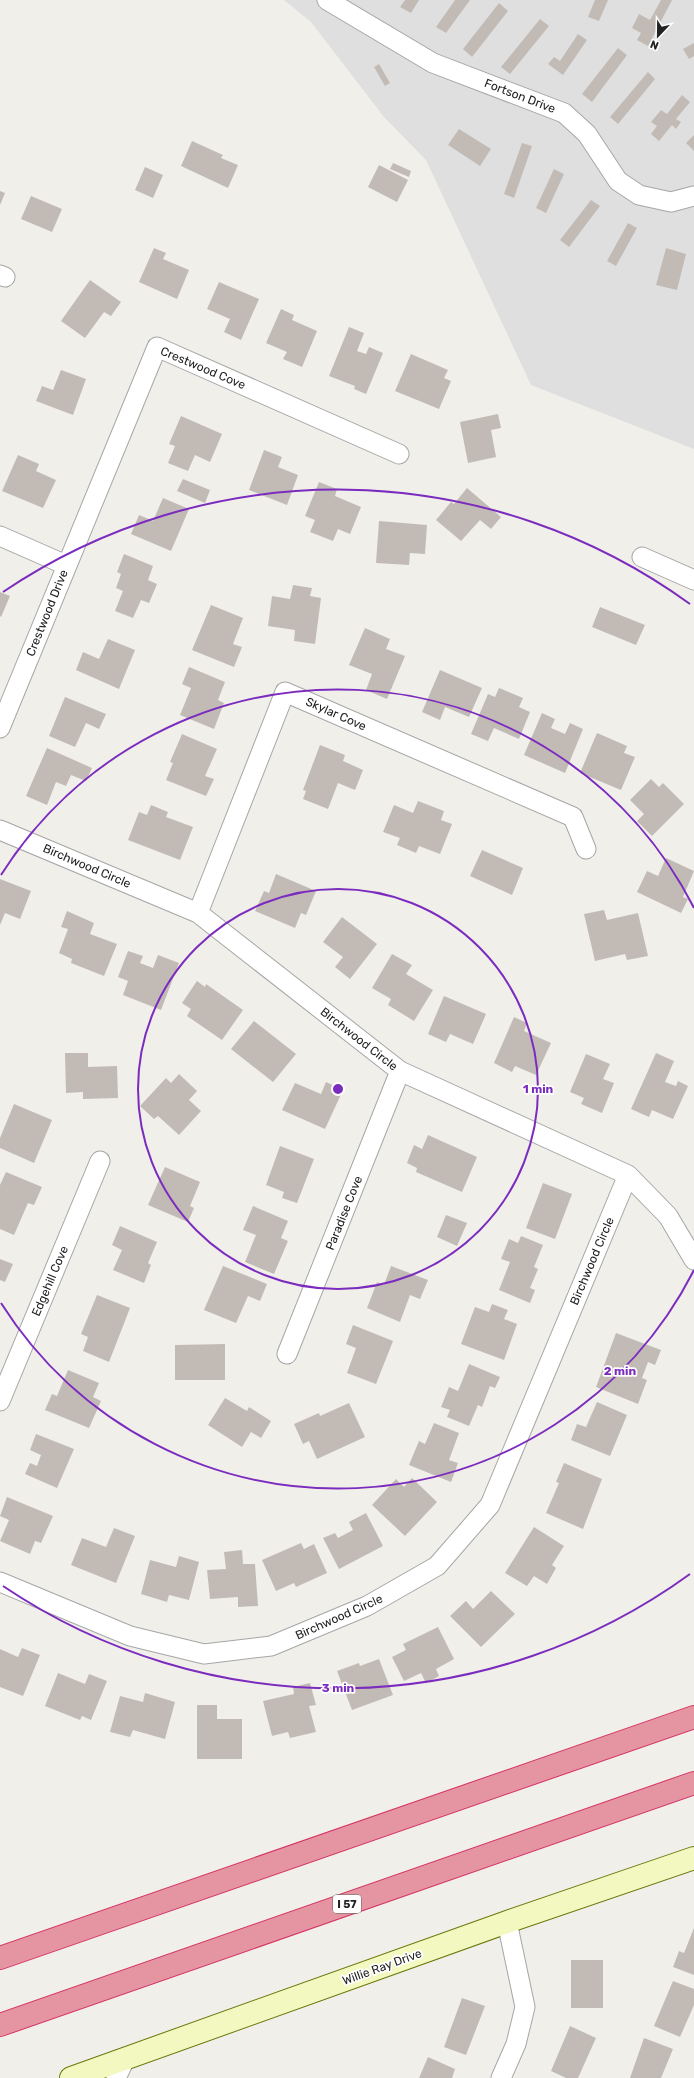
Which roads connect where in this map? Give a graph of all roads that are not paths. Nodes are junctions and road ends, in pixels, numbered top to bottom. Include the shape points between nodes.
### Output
1 (327, 0) edge
2 (694, 196) edge
3 (399, 454) dead end
4 (0, 536) edge
5 (642, 557) dead end
6 (66, 565) junction
7 (694, 580) edge
8 (0, 728) edge
9 (0, 830) edge
10 (586, 849) dead end
11 (198, 913) junction
12 (400, 1071) junction
13 (100, 1161) dead end
14 (628, 1175) junction
15 (694, 1260) edge
16 (287, 1354) dead end
17 (0, 1401) edge
18 (0, 1582) edge
19 (694, 1717) edge
20 (694, 1783) edge
21 (694, 1858) edge
22 (507, 1922) junction
23 (0, 1958) edge
24 (0, 2024) edge
25 (121, 2069) edge
26 (71, 2078) edge
27 (501, 2078) edge

1 - 2 street, Fortson Drive via 433,63 564,113 587,134 618,181 639,195 671,202
3 - 6 street, Crestwood Cove via 156,347
4 - 6 street, Crestwood Drive
5 - 7 street
6 - 8 street, Crestwood Drive
9 - 11 street, Birchwood Circle
10 - 11 street, Skylar Cove via 573,817 285,692
11 - 12 street, Birchwood Circle
12 - 14 street, Birchwood Circle
12 - 16 street, Paradise Cove
13 - 17 street, Edgehill Cove
14 - 15 street via 668,1216
14 - 18 street, Birchwood Circle via 490,1505 437,1566 368,1606 271,1646 204,1654 130,1636
19 - 23 highway
20 - 24 highway, I 57
21 - 22 street, Willie Ray Drive
22 - 25 street, Willie Ray Drive
22 - 27 street via 525,2008 516,2044
25 - 26 street, Willie Ray Drive

